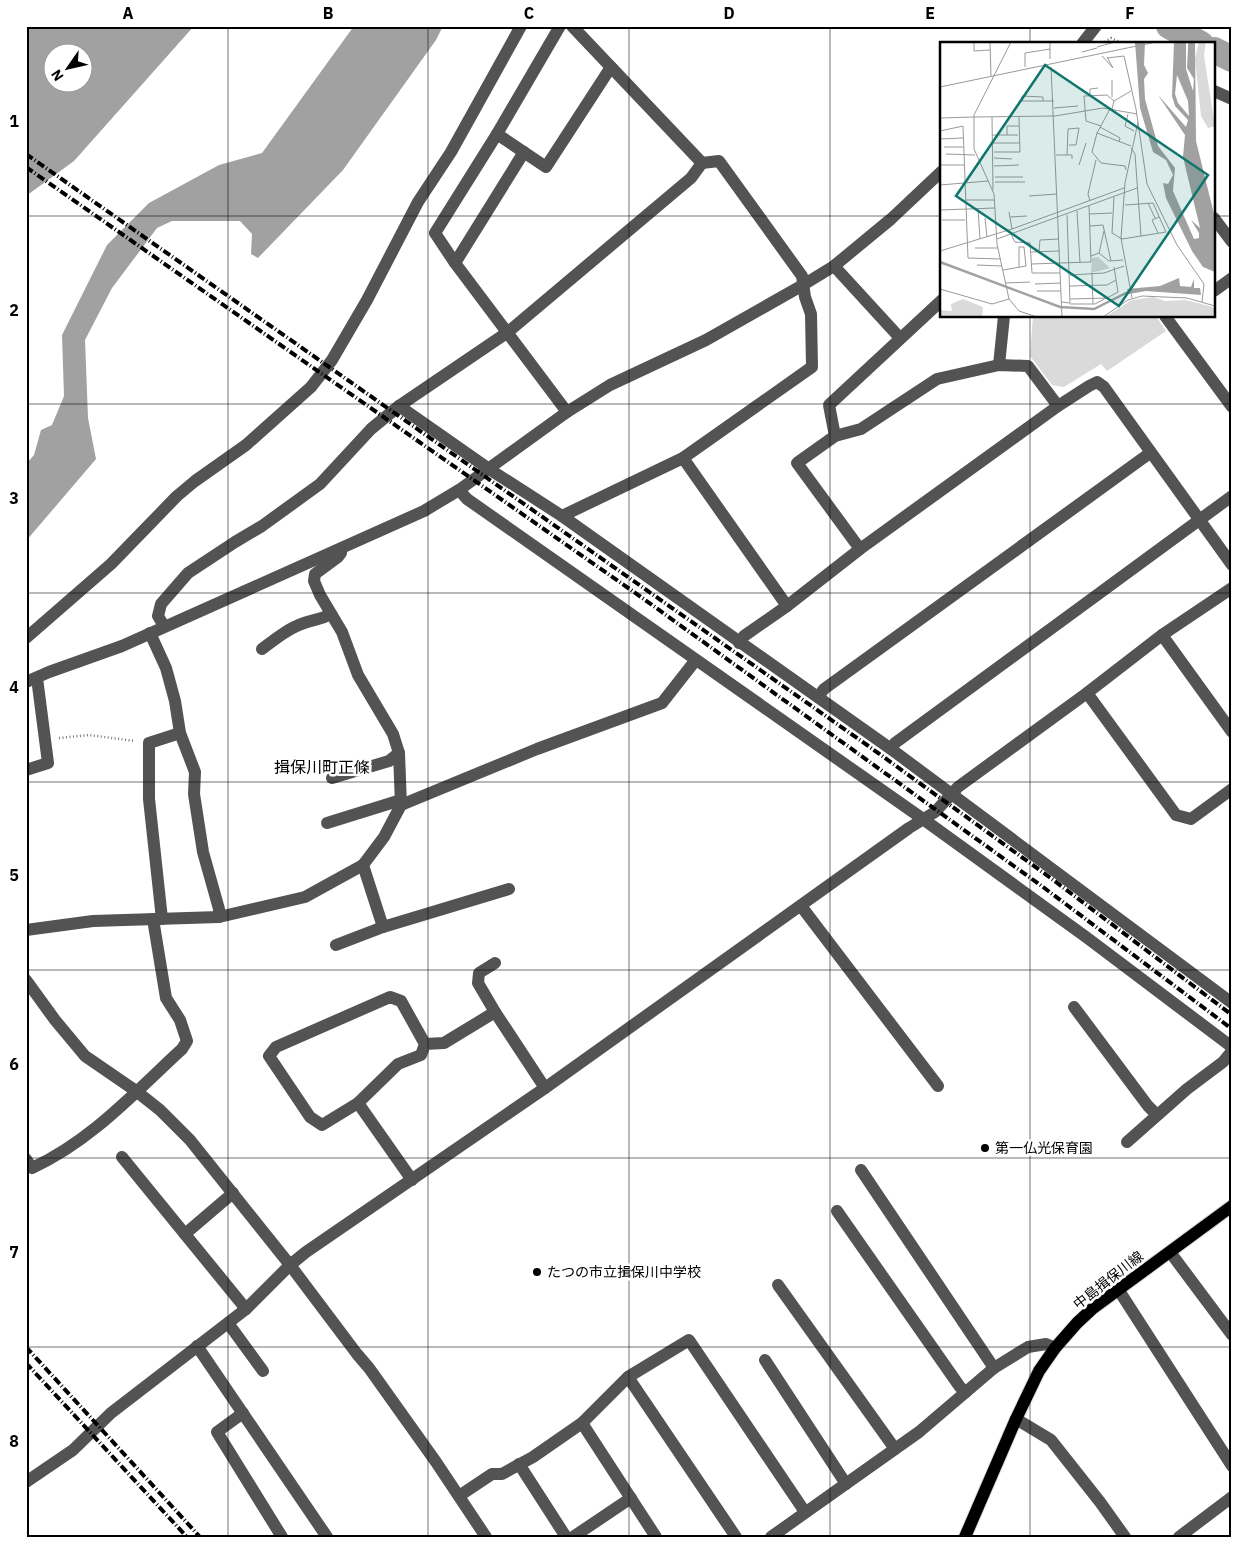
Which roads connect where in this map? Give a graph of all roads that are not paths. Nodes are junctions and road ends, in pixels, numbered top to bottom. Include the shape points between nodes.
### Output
1 (521, 26) edge
2 (560, 26) edge
3 (572, 26) edge
4 (1096, 26) edge
5 (1084, 42) edge
6 (610, 67) junction
7 (1216, 92) edge
8 (1232, 99) edge
9 (497, 134) junction
10 (524, 152) junction
11 (702, 162) junction
12 (940, 174) edge
13 (1216, 221) edge
14 (1232, 242) edge
15 (455, 263) junction
16 (834, 266) junction
17 (1232, 278) edge
18 (803, 286) junction
19 (1216, 290) edge
20 (940, 302) edge
21 (1004, 318) edge
22 (1170, 318) edge
23 (508, 332) junction
24 (900, 338) junction
25 (999, 365) junction
26 (400, 406) junction
27 (1058, 406) junction
28 (1232, 407) edge
29 (567, 412) junction
30 (835, 436) junction
31 (1150, 453) junction
32 (683, 458) junction
33 (489, 469) junction
34 (460, 490) junction
35 (1232, 496) edge
36 (562, 516) junction
37 (1199, 520) junction
38 (346, 547) junction
39 (860, 549) junction
40 (1232, 565) edge
41 (1232, 588) edge
42 (787, 606) junction
43 (331, 614) junction
44 (164, 626) junction
45 (150, 633) junction
46 (1162, 635) junction
47 (26, 638) edge
48 (739, 643) junction
49 (262, 649) dead end
50 (695, 661) junction
51 (31, 680) edge
52 (1087, 693) junction
53 (818, 698) junction
54 (1232, 732) edge
55 (180, 733) junction
56 (891, 749) junction
57 (399, 753) junction
58 (26, 770) edge
59 (332, 778) dead end
60 (1232, 789) edge
61 (952, 794) junction
62 (401, 802) junction
63 (923, 819) junction
64 (327, 823) dead end
65 (363, 865) junction
66 (509, 889) dead end
67 (801, 906) junction
68 (219, 917) junction
69 (158, 919) junction
70 (383, 927) junction
71 (26, 930) edge
72 (336, 945) dead end
73 (496, 963) dead end
74 (26, 980) edge
75 (1232, 1003) edge
76 (1074, 1007) dead end
77 (495, 1012) junction
78 (425, 1044) junction
79 (1232, 1049) edge
80 (938, 1086) dead end
81 (545, 1088) junction
82 (136, 1091) junction
83 (358, 1104) junction
84 (1157, 1115) junction
85 (1127, 1142) dead end
86 (122, 1157) dead end
87 (26, 1159) edge
88 (860, 1170) dead end
89 (412, 1180) junction
90 (233, 1193) junction
91 (1232, 1206) edge
92 (837, 1211) dead end
93 (185, 1234) junction
94 (1170, 1252) junction
95 (290, 1265) junction
96 (778, 1285) dead end
97 (1118, 1289) junction
98 (246, 1309) junction
99 (228, 1323) junction
100 (1232, 1335) edge
101 (197, 1346) junction
102 (1055, 1348) junction
103 (764, 1360) dead end
104 (994, 1368) junction
105 (263, 1371) dead end
106 (628, 1377) junction
107 (966, 1392) junction
108 (243, 1413) junction
109 (1016, 1419) junction
110 (582, 1423) junction
111 (895, 1449) junction
112 (519, 1464) junction
113 (1232, 1466) edge
114 (26, 1482) edge
115 (846, 1484) junction
116 (459, 1496) junction
117 (1232, 1496) edge
118 (631, 1498) junction
119 (805, 1512) junction
120 (282, 1537) edge
121 (327, 1537) edge
122 (486, 1537) edge
123 (566, 1537) edge
124 (573, 1537) edge
125 (656, 1537) edge
126 (736, 1537) edge
127 (771, 1537) edge
128 (965, 1537) edge
129 (1125, 1537) edge
130 (1179, 1537) edge

1 - 47 street via 451,152 418,202 367,300 311,387 246,445 177,496 111,564
2 - 9 street
3 - 6 street
4 - 5 street
6 - 10 street via 546,167
6 - 11 street
7 - 8 street
9 - 10 street
9 - 15 street via 435,234
10 - 15 street
11 - 18 street via 719,161 802,276
11 - 23 street via 691,178
12 - 16 street
13 - 14 street
15 - 23 street
16 - 18 street
16 - 24 street
17 - 19 street
18 - 29 street via 706,340 610,385
18 - 32 street via 811,314 812,367
20 - 24 street
21 - 25 street
22 - 28 street
23 - 26 street
23 - 29 street
24 - 30 street via 829,405
25 - 27 street via 1028,366
25 - 30 street via 937,379 862,428
26 - 33 street
26 - 44 street via 371,429 320,484 188,573 161,604 158,616
27 - 31 street via 1097,382 1104,387
27 - 39 street
29 - 33 street
30 - 39 street via 797,463
31 - 37 street
31 - 53 street via 824,689
32 - 36 street
32 - 42 street
33 - 34 street
33 - 36 street
34 - 38 street via 424,511
34 - 50 street via 467,499
35 - 37 street
36 - 48 street
37 - 40 street
37 - 56 street
38 - 43 street via 315,574 314,581
38 - 44 street
39 - 42 street
41 - 46 street
42 - 48 street
43 - 49 street via 304,623
43 - 57 street via 342,632 358,675 393,734
44 - 45 street
45 - 51 street
45 - 55 street via 168,677
46 - 52 street
46 - 54 street
48 - 53 street
50 - 62 street via 662,703
50 - 63 street
51 - 58 street via 48,763
52 - 60 street via 1176,815 1191,818
52 - 61 street
53 - 56 street
55 - 68 street via 195,772 194,794 203,852
55 - 69 street via 149,743 149,799
56 - 61 street
57 - 59 street via 389,761
57 - 62 street
61 - 63 street via 935,812
61 - 75 street
62 - 64 street
62 - 65 street via 384,836
63 - 67 street
63 - 79 street via 1086,937
65 - 68 street via 305,897
65 - 70 street
66 - 70 street
67 - 80 street
67 - 81 street
68 - 69 street
69 - 71 street
69 - 82 street via 166,998 180,1020 187,1041
70 - 72 street
73 - 77 street via 479,973 478,983
74 - 82 street via 85,1056
76 - 84 street
77 - 78 street via 444,1043
77 - 81 street
78 - 83 street via 421,1055 398,1064
78 - 83 street via 401,1001 390,997 276,1046 269,1056 310,1117 322,1125
79 - 84 street via 1223,1062
81 - 89 street
82 - 87 street via 101,1125 53,1158 32,1168
82 - 90 street via 190,1140
83 - 89 street
84 - 85 street
86 - 93 street
88 - 104 street
89 - 95 street
90 - 93 street
90 - 95 street
91 - 94 main road, 中島揖保川線
92 - 107 street
93 - 98 street
94 - 97 main road, 中島揖保川線
94 - 100 street
95 - 98 street
95 - 116 street via 369,1368
96 - 111 street
97 - 102 main road, 中島揖保川線 via 1087,1313
97 - 113 street
98 - 99 street
99 - 101 street
99 - 105 street
101 - 108 street
101 - 114 street via 111,1413 74,1450
102 - 104 street via 1046,1344 1028,1347
102 - 109 main road, 中島揖保川線 via 1039,1371
103 - 115 street
104 - 107 street
106 - 110 street
106 - 119 street via 690,1340
106 - 126 street
107 - 111 street
108 - 120 street via 217,1432
108 - 121 street
109 - 128 main road, 中島揖保川線
109 - 129 street via 1051,1440
110 - 112 street
110 - 118 street
111 - 115 street
112 - 116 street via 502,1474 492,1474
112 - 123 street
115 - 119 street
116 - 122 street
117 - 130 street
118 - 124 street
118 - 125 street
119 - 127 street

